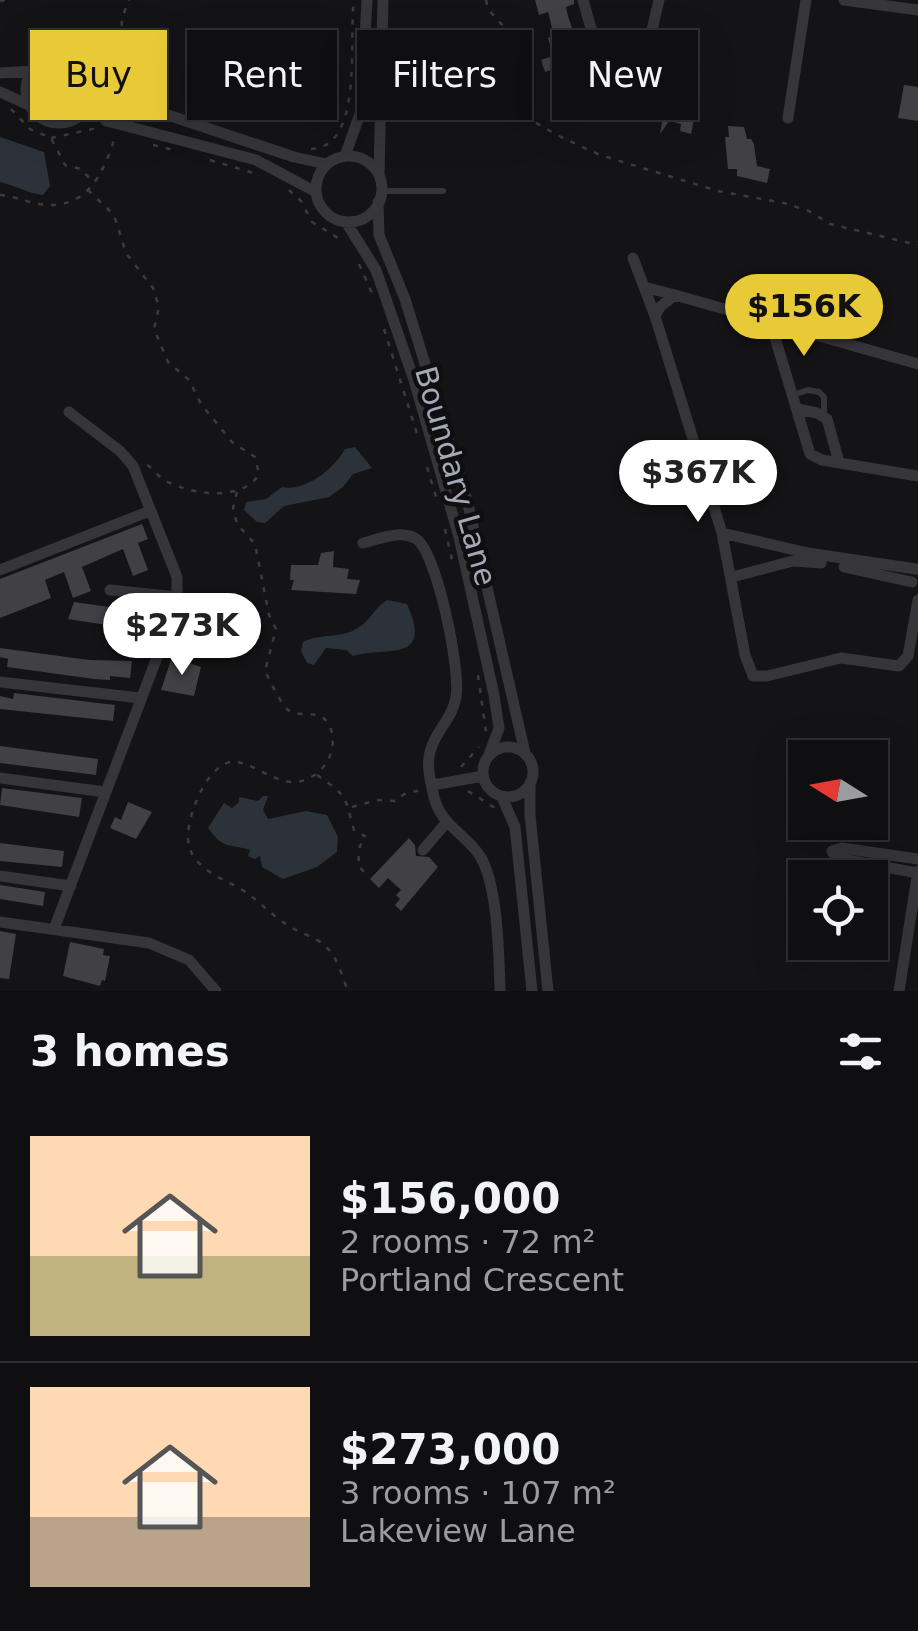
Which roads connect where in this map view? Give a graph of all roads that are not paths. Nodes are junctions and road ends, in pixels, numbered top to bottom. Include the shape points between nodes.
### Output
1 (367, 0) edge
2 (383, 0) edge
3 (583, 0) edge
4 (659, 0) edge
5 (806, 0) edge
6 (844, 0) edge
7 (918, 10) edge
8 (30, 71) edge
9 (0, 73) edge
10 (30, 76) edge
11 (0, 92) edge
12 (29, 105) joint
13 (167, 115) edge
14 (788, 118) dead end
15 (88, 120) edge
16 (345, 156) junction
17 (326, 164) junction
18 (378, 174) junction
19 (442, 191) dead end
20 (316, 192) junction
21 (380, 196) junction
22 (346, 222) junction
23 (633, 258) dead end
24 (644, 287) junction
25 (675, 295) junction
26 (655, 316) junction
27 (770, 322) junction
28 (918, 364) edge
29 (794, 394) junction
30 (798, 409) junction
31 (69, 412) dead end
32 (824, 416) junction
33 (839, 462) junction
34 (918, 476) edge
35 (150, 511) junction
36 (722, 533) junction
37 (363, 544) dead end
38 (0, 570) edge
39 (732, 577) junction
40 (916, 577) edge
41 (110, 590) dead end
42 (178, 598) junction
43 (918, 600) edge
44 (0, 682) edge
45 (140, 698) junction
46 (525, 754) junction
47 (489, 755) junction
48 (483, 776) junction
49 (0, 778) edge
50 (530, 783) junction
51 (433, 785) junction
52 (105, 792) junction
53 (502, 797) junction
54 (446, 823) junction
55 (423, 850) dead end
56 (918, 859) edge
57 (918, 872) edge
58 (0, 876) edge
59 (71, 886) junction
60 (0, 922) edge
61 (54, 929) junction
62 (216, 991) edge
63 (500, 991) edge
64 (532, 991) edge
65 (548, 991) edge
66 (899, 991) edge

1 - 16 street via 361,111
2 - 18 street
3 - 4 street via 604,66 627,80 643,68
5 - 14 street
6 - 7 street
8 - 9 street
10 - 12 street
11 - 12 street
13 - 17 street
15 - 20 street, bridge via 256,160
16 - 17 street
16 - 18 street via 365,160
17 - 20 street
18 - 21 street
19 - 21 lane
20 - 22 street via 326,212
21 - 22 street via 368,216
21 - 46 street, Boundary Lane via 379,235 466,500
22 - 47 street, Boundary Lane via 376,270 444,479 494,694 499,728
23 - 24 street
24 - 25 street
24 - 26 street
25 - 26 street
25 - 27 street
26 - 36 street
27 - 28 street
27 - 29 street
29 - 30 street
29 - 32 lane via 819,392
30 - 32 street
30 - 33 street via 810,454
31 - 35 street via 134,466
32 - 33 street
33 - 34 street
35 - 38 street
35 - 42 street via 177,577
36 - 39 street
36 - 40 street
37 - 51 street via 415,538 433,570 458,682 455,705 429,752
39 - 40 street via 799,561
39 - 43 street via 746,664 760,677 841,658 899,666 908,656
41 - 42 street
42 - 45 street
44 - 45 street
45 - 52 street
46 - 47 street via 503,747
46 - 50 street
47 - 48 street
48 - 51 street
48 - 53 street
49 - 52 street
50 - 53 street via 518,795
50 - 65 street
51 - 54 street
52 - 59 street
53 - 64 street via 515,827
54 - 55 street
54 - 63 street via 485,866
56 - 57 street via 832,852
57 - 66 street
58 - 59 street
59 - 61 street
60 - 61 street
61 - 62 street via 132,939 178,954

